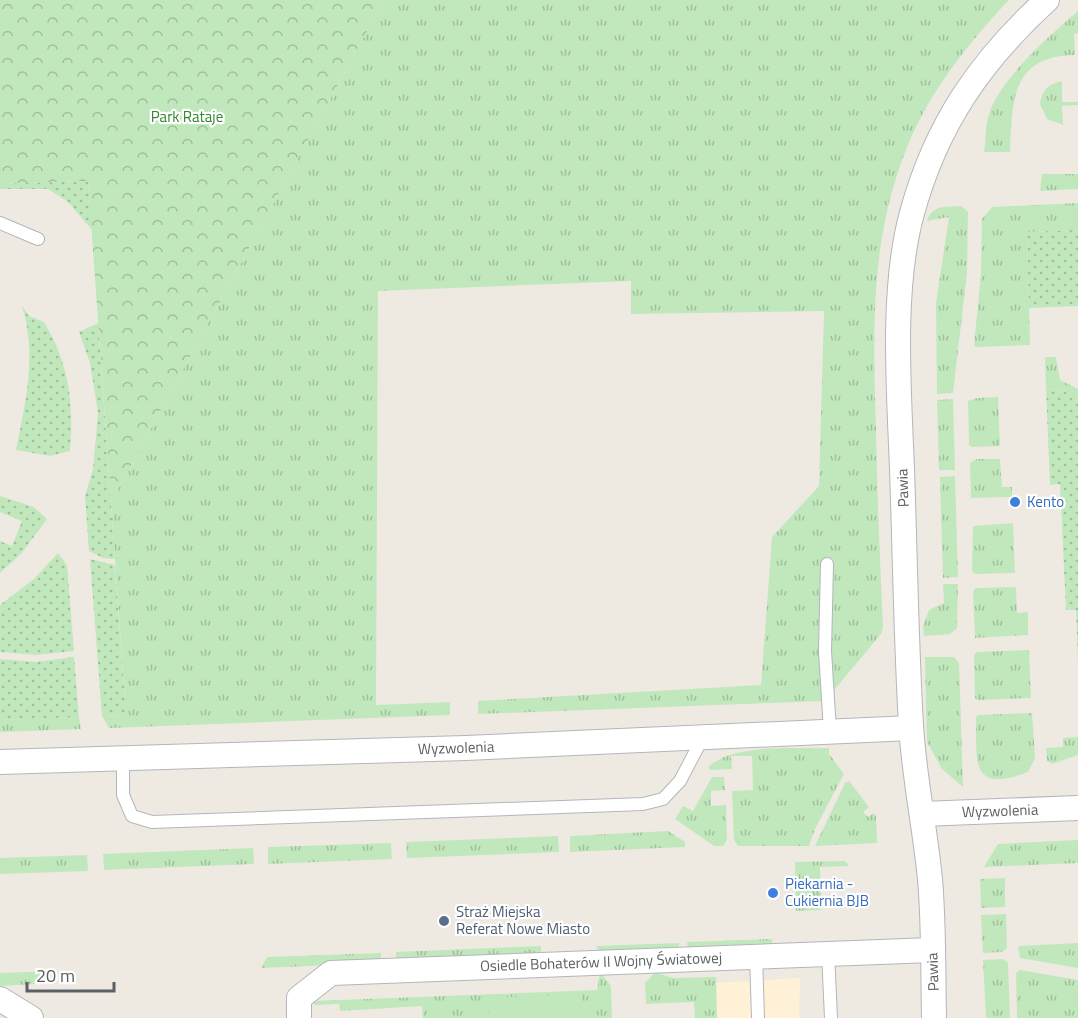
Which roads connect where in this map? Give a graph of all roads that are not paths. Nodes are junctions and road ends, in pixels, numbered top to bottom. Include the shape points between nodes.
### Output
1 (1047, 0) edge
2 (0, 223) edge
3 (38, 239) dead end
4 (827, 564) dead end
5 (911, 728) junction
6 (830, 731) junction
7 (704, 736) junction
8 (123, 757) junction
9 (0, 762) edge
10 (1078, 808) edge
11 (922, 814) junction
12 (932, 950) junction
13 (828, 953) junction
14 (756, 955) junction
15 (0, 999) edge
16 (31, 1018) edge
17 (299, 1018) edge
18 (758, 1018) edge
19 (831, 1018) edge
20 (934, 1018) edge

1 - 5 street, Pawia via 1011,33 963,93 930,160 907,235 900,300 900,411
2 - 3 lane
4 - 6 lane via 825,651
5 - 6 street, Wyzwolenia
5 - 11 street, Pawia
6 - 7 street, Wyzwolenia
7 - 8 street, Wyzwolenia via 466,748
7 - 8 lane via 680,781 663,799 643,804 164,822 132,816 123,795
8 - 9 street, Wyzwolenia
10 - 11 street, Wyzwolenia
11 - 12 street, Pawia via 930,881
12 - 13 street, Osiedle Bohaterów II Wojny Światowej
12 - 20 street, Pawia
13 - 14 street, Osiedle Bohaterów II Wojny Światowej
13 - 19 lane
14 - 17 street, Osiedle Bohaterów II Wojny Światowej via 331,973 299,998
14 - 18 lane
15 - 16 street

